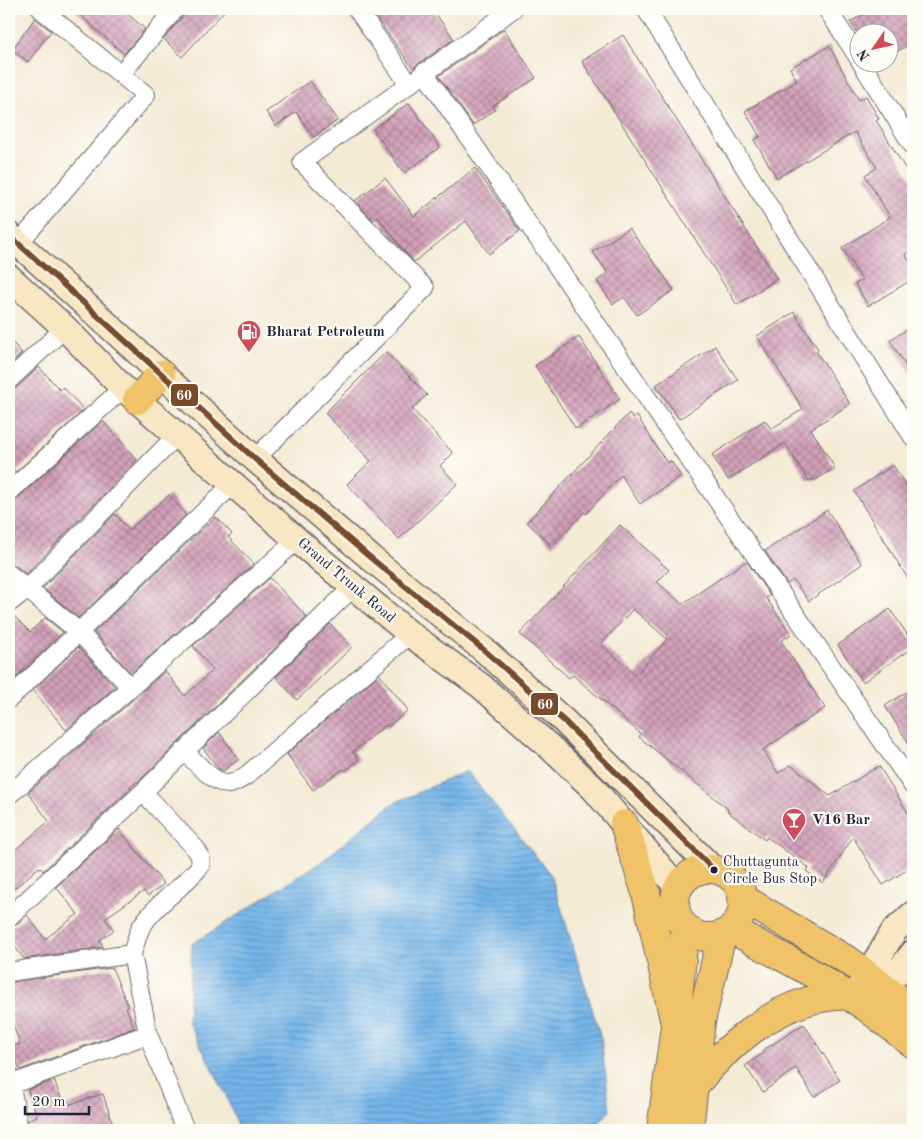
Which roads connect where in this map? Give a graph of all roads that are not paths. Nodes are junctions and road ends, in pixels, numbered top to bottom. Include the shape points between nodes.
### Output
1 (41, 9) edge
2 (175, 9) edge
3 (357, 9) edge
4 (513, 9) edge
5 (646, 9) edge
6 (827, 9) edge
7 (850, 45) edge
8 (424, 72) junction
9 (867, 72) edge
10 (121, 74) junction
11 (409, 84) junction
12 (913, 146) edge
13 (14, 239) edge
14 (10, 280) edge
15 (64, 328) junction
16 (161, 374) junction
17 (9, 380) edge
18 (130, 394) junction
19 (177, 435) junction
20 (913, 437) edge
21 (255, 459) junction
22 (233, 484) junction
23 (9, 492) edge
24 (297, 540) junction
25 (9, 574) edge
26 (353, 587) junction
27 (27, 588) junction
28 (9, 603) edge
29 (78, 631) junction
30 (410, 634) junction
31 (130, 687) junction
32 (9, 699) edge
33 (184, 751) junction
34 (913, 786) edge
35 (143, 792) junction
36 (9, 795) edge
37 (624, 824) junction
38 (714, 870) junction
39 (678, 888) junction
40 (742, 898) junction
41 (913, 914) edge
42 (9, 917) edge
43 (685, 927) junction
44 (727, 932) junction
45 (913, 953) edge
46 (132, 954) junction
47 (9, 972) edge
48 (876, 982) junction
49 (858, 1002) junction
50 (913, 1010) edge
51 (675, 1024) junction
52 (148, 1034) junction
53 (913, 1044) edge
54 (9, 1080) edge
55 (694, 1086) junction
56 (16, 1129) edge
57 (185, 1130) edge
58 (660, 1130) edge
59 (689, 1130) edge

1 - 10 street
2 - 10 street
3 - 11 street
4 - 8 street
5 - 20 street
6 - 7 street
8 - 11 street
8 - 34 street
9 - 12 street
10 - 13 street via 146,95
11 - 21 street via 302,162 426,288
13 - 16 main road
14 - 15 main road, Grand Trunk Road
15 - 17 street
15 - 18 main road, Grand Trunk Road
16 - 18 main road
16 - 21 main road
18 - 19 main road, Grand Trunk Road
18 - 23 street
19 - 22 main road, Grand Trunk Road
19 - 27 street
21 - 38 main road via 563,720
22 - 24 main road, Grand Trunk Road
22 - 29 street
24 - 26 main road, Grand Trunk Road
24 - 31 street
25 - 27 street
26 - 30 main road, Grand Trunk Road
26 - 33 street
27 - 28 street
27 - 29 street
29 - 31 street
29 - 32 street
30 - 33 street via 237,782 227,785 218,782
30 - 37 main road, Grand Trunk Road via 481,686 552,749 593,788
31 - 36 street
33 - 35 street
35 - 42 street
35 - 46 street via 196,849 201,865 156,907 140,929
37 - 39 main road, Grand Trunk Road
37 - 51 main road via 646,893
38 - 39 main road via 693,873
38 - 40 main road via 732,879
39 - 43 main road via 675,908
40 - 44 main road via 738,920
40 - 48 main road via 819,943
41 - 48 main road via 894,931
43 - 44 main road via 702,937
43 - 51 main road
44 - 49 main road via 810,972
44 - 55 main road via 701,1021
45 - 48 main road
46 - 47 street
46 - 52 street
48 - 49 main road
48 - 50 main road
49 - 53 main road
49 - 55 main road via 820,998 777,1014 733,1045
51 - 58 main road
52 - 54 street
52 - 57 street
54 - 56 street
55 - 59 main road

